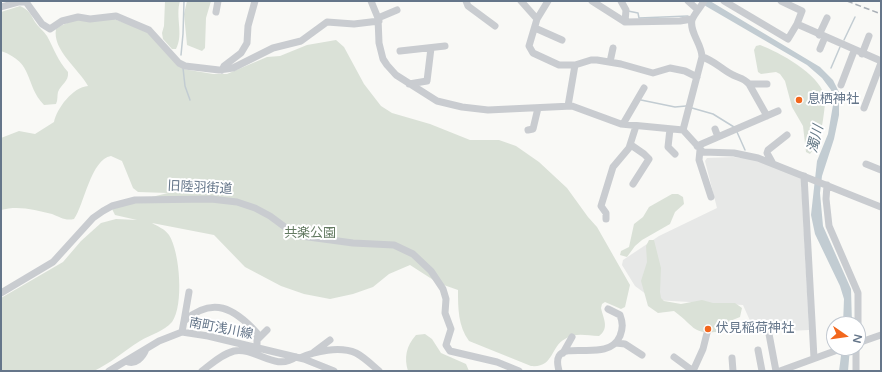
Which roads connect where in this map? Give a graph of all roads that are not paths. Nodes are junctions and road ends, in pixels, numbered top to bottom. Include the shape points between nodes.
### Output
1 (218, 1) edge
2 (255, 1) edge
3 (466, 1) edge
4 (521, 1) edge
5 (548, 1) edge
6 (592, 1) edge
7 (621, 1) edge
8 (688, 1) edge
9 (704, 1) edge
10 (724, 1) edge
11 (738, 1) edge
12 (781, 1) edge
13 (374, 2) edge
14 (1, 7) edge
15 (699, 9) junction
16 (397, 10) dead end
17 (741, 11) junction
18 (216, 12) dead end
19 (537, 18) junction
20 (692, 18) junction
21 (826, 18) dead end
22 (378, 20) junction
23 (625, 22) junction
24 (797, 24) junction
25 (495, 26) dead end
26 (534, 28) junction
27 (822, 36) junction
28 (870, 36) dead end
29 (562, 40) dead end
30 (445, 46) dead end
31 (431, 48) junction
32 (613, 48) dead end
33 (820, 49) dead end
34 (400, 50) dead end
35 (854, 51) junction
36 (862, 54) junction
37 (702, 57) junction
38 (610, 62) junction
39 (881, 62) edge
40 (575, 65) junction
41 (222, 70) junction
42 (697, 77) junction
43 (409, 84) junction
44 (749, 84) junction
45 (767, 84) dead end
46 (841, 85) dead end
47 (644, 88) dead end
48 (568, 106) junction
49 (538, 108) junction
50 (864, 108) dead end
51 (778, 111) dead end
52 (767, 116) junction
53 (623, 124) junction
54 (636, 126) junction
55 (670, 129) junction
56 (715, 129) dead end
57 (528, 130) dead end
58 (683, 130) junction
59 (787, 135) dead end
60 (718, 137) junction
61 (630, 145) junction
62 (698, 148) junction
63 (675, 154) dead end
64 (772, 162) junction
65 (866, 164) dead end
66 (881, 170) edge
67 (804, 176) junction
68 (633, 184) dead end
69 (825, 184) junction
70 (711, 197) dead end
71 (881, 207) edge
72 (606, 219) dead end
73 (189, 292) dead end
74 (1, 293) edge
75 (608, 309) dead end
76 (858, 316) edge
77 (184, 321) junction
78 (267, 330) dead end
79 (182, 332) junction
80 (707, 333) dead end
81 (769, 334) dead end
82 (881, 335) edge
83 (572, 337) dead end
84 (258, 338) junction
85 (330, 340) dead end
86 (866, 340) edge
87 (616, 343) junction
88 (257, 348) junction
89 (758, 350) dead end
90 (312, 353) junction
91 (563, 353) junction
92 (826, 354) edge
93 (642, 355) dead end
94 (856, 356) edge
95 (674, 357) dead end
96 (221, 358) junction
97 (298, 358) junction
98 (732, 358) dead end
99 (814, 358) junction
100 (109, 371) edge
101 (202, 371) edge
102 (213, 371) edge
103 (334, 371) edge
104 (379, 371) edge
105 (519, 371) edge
106 (559, 371) edge
107 (693, 371) edge
108 (733, 371) edge
109 (762, 371) edge
110 (776, 371) edge
111 (780, 371) edge
112 (856, 371) edge

1 - 18 street
2 - 41 street via 244,48
3 - 25 street via 468,6
4 - 19 street
5 - 19 street
6 - 23 street
7 - 23 street via 626,10
8 - 15 street
9 - 15 street
10 - 17 street
11 - 17 street
12 - 24 street via 802,11
13 - 22 street
14 - 41 street via 26,2 42,24 50,29 62,21 78,17 90,19 116,16 149,30 179,63 195,68
15 - 20 street
16 - 22 street
17 - 24 street via 788,39
19 - 26 street
20 - 23 street via 680,21
20 - 37 street via 692,25 702,48
21 - 27 street
22 - 41 street via 354,24 327,22 301,41 273,48 233,68
22 - 43 street via 383,59 396,75
24 - 27 street
26 - 29 street
26 - 40 street via 529,46 533,53 556,64
27 - 33 street
27 - 35 street
28 - 36 street
30 - 31 street
31 - 34 street
31 - 43 street via 427,81
32 - 38 street
35 - 36 street
35 - 46 street
36 - 39 street
37 - 42 street
37 - 44 street via 732,75 743,78
38 - 40 street via 591,60
38 - 42 street via 653,73 670,68
39 - 50 street
40 - 48 street
42 - 58 street
43 - 49 street via 437,100 462,107 505,111
44 - 45 street
44 - 52 street
47 - 53 street
48 - 49 street
48 - 53 street
49 - 57 street via 533,129
51 - 52 street
52 - 60 street
53 - 54 street
54 - 55 street
54 - 61 street
55 - 58 street
55 - 63 street via 668,147
56 - 60 street
58 - 62 street
59 - 64 street via 768,150
60 - 62 street
61 - 68 street via 649,159
61 - 72 street via 613,167 601,200
62 - 64 street via 706,152 750,156
62 - 70 street via 699,160
64 - 67 street
65 - 66 street
67 - 69 street
67 - 99 street
69 - 71 street
69 - 76 street via 829,226 858,293
73 - 77 street
74 - 105 street, 旧陸羽街道 via 53,262 93,218 112,206 141,199 211,199 237,202 255,208 301,236 353,244 394,245 406,249 431,271 446,295 445,313 450,329 446,345 450,351 497,362
75 - 87 street via 620,315 623,322 623,329
77 - 79 street
77 - 84 street via 198,310 219,307 230,310 244,320 257,333
78 - 84 street
79 - 88 street, 南町浅川線
79 - 100 street, 南町浅川線 via 146,348
80 - 107 street
81 - 110 street
82 - 86 street
83 - 91 street
84 - 88 street
85 - 90 street
87 - 91 street via 604,350
87 - 93 street via 625,344
88 - 97 street, 南町浅川線
89 - 109 street
90 - 97 street
90 - 104 street via 339,350 351,352
91 - 106 street via 557,363
92 - 99 street
94 - 112 street
95 - 107 street
96 - 97 street via 235,351 245,351 278,363
96 - 101 street
96 - 102 street
97 - 103 street, 南町浅川線
98 - 108 street
99 - 111 street

